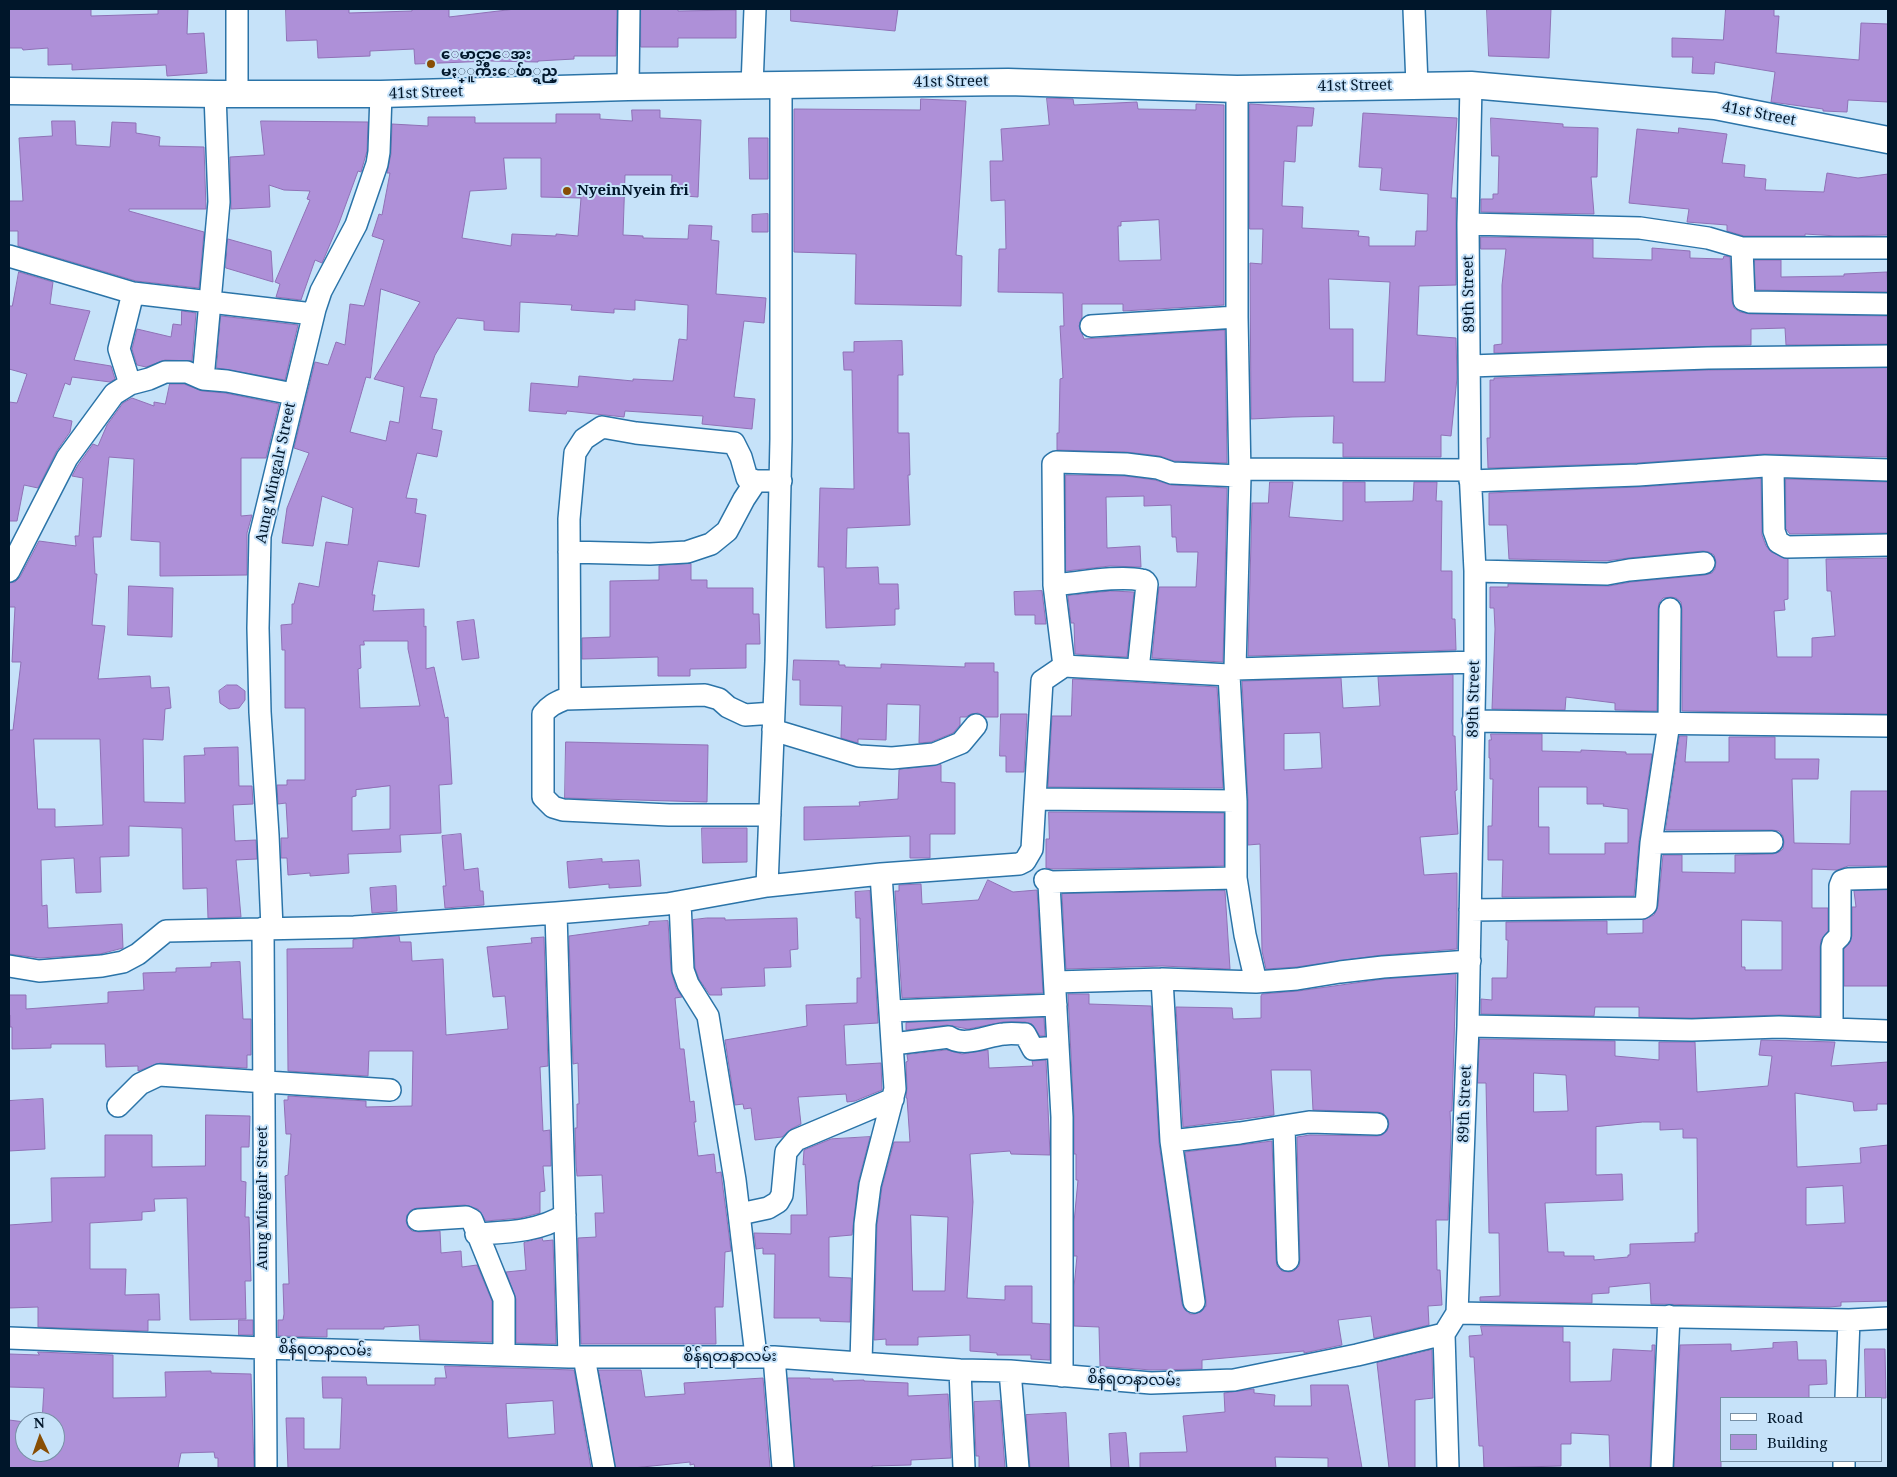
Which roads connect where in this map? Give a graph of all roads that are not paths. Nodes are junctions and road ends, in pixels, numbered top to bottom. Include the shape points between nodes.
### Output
1 (237, 9) edge
2 (629, 9) edge
3 (755, 9) edge
4 (1414, 9) edge
5 (781, 84) junction
6 (1417, 85) junction
7 (1471, 85) junction
8 (752, 86) junction
9 (628, 87) junction
10 (1237, 89) junction
11 (9, 91) edge
12 (226, 94) junction
13 (381, 94) junction
14 (1888, 140) edge
15 (1468, 224) junction
16 (1742, 248) junction
17 (1888, 248) edge
18 (9, 256) edge
19 (133, 292) junction
20 (210, 301) junction
21 (1888, 304) edge
22 (314, 314) junction
23 (1237, 317) junction
24 (1091, 326) dead end
25 (1888, 356) edge
26 (1470, 366) junction
27 (203, 379) junction
28 (130, 384) junction
29 (293, 394) junction
30 (1773, 467) junction
31 (1888, 470) edge
32 (1240, 472) junction
33 (1470, 475) junction
34 (781, 480) junction
35 (756, 481) junction
36 (1888, 545) edge
37 (569, 552) junction
38 (1704, 564) dead end
39 (9, 571) edge
40 (1475, 571) junction
41 (1054, 585) junction
42 (1670, 609) dead end
43 (1475, 662) junction
44 (1064, 666) junction
45 (1138, 670) junction
46 (1232, 672) junction
47 (570, 699) junction
48 (773, 721) junction
49 (1473, 721) junction
50 (1669, 723) junction
51 (976, 725) dead end
52 (1888, 726) edge
53 (1035, 799) junction
54 (1236, 800) junction
55 (770, 814) junction
56 (1772, 842) dead end
57 (1651, 843) junction
58 (1030, 854) junction
59 (881, 874) junction
60 (1236, 878) junction
61 (1888, 878) edge
62 (1045, 880) junction
63 (767, 886) junction
64 (680, 902) junction
65 (1470, 910) junction
66 (556, 913) junction
67 (267, 928) junction
68 (1470, 962) junction
69 (9, 966) edge
70 (1162, 980) junction
71 (1055, 982) junction
72 (1256, 982) junction
73 (1056, 1005) junction
74 (891, 1011) junction
75 (1468, 1026) junction
76 (1832, 1030) junction
77 (1888, 1031) edge
78 (893, 1044) junction
79 (1058, 1047) junction
80 (263, 1080) junction
81 (390, 1090) dead end
82 (893, 1098) junction
83 (118, 1106) dead end
84 (1376, 1124) dead end
85 (1284, 1126) junction
86 (1171, 1141) junction
87 (740, 1214) junction
88 (565, 1215) junction
89 (418, 1220) dead end
90 (476, 1234) junction
91 (1288, 1260) dead end
92 (1194, 1302) dead end
93 (1457, 1313) junction
94 (1669, 1316) junction
95 (1888, 1318) edge
96 (1849, 1320) junction
97 (1444, 1334) junction
98 (9, 1338) edge
99 (264, 1348) junction
100 (504, 1355) junction
101 (765, 1356) junction
102 (577, 1357) junction
103 (861, 1362) junction
104 (960, 1370) junction
105 (1010, 1371) junction
106 (1062, 1376) junction
107 (1846, 1397) edge
108 (266, 1468) edge
109 (604, 1468) edge
110 (783, 1468) edge
111 (964, 1468) edge
112 (1018, 1468) edge
113 (1448, 1468) edge
114 (1662, 1468) edge

1 - 12 street
2 - 9 street
3 - 8 street
4 - 6 street
5 - 8 main road, 41st Street
5 - 10 main road, 41st Street via 1008,82
5 - 34 street
6 - 7 main road, 41st Street
6 - 10 main road, 41st Street
7 - 14 main road, 41st Street via 1715,106
7 - 15 street, 89th Street
8 - 9 main road, 41st Street
9 - 13 main road, 41st Street
10 - 23 street
11 - 12 main road, 41st Street
12 - 13 main road, 41st Street
12 - 20 street
13 - 22 street, Aung Mingalr Street via 377,164 356,224 321,291
15 - 16 street via 1640,228 1708,238
15 - 26 street, 89th Street
16 - 17 street
16 - 21 street via 1744,300
18 - 19 street
19 - 20 street
19 - 28 street via 119,349
20 - 22 street
20 - 27 street
22 - 29 street, Aung Mingalr Street
23 - 24 street
23 - 32 street
25 - 26 street
26 - 33 street, 89th Street
27 - 28 street via 187,372 165,372
27 - 29 street
28 - 39 street via 114,394 66,458
29 - 67 street, Aung Mingalr Street via 260,536 258,628 268,835
30 - 31 street
30 - 33 street via 1638,474
30 - 36 street via 1774,530 1778,542 1787,546
32 - 33 street
32 - 41 street via 1172,473 1126,464 1056,462 1052,467
32 - 46 street
33 - 40 street, 89th Street
34 - 35 street
34 - 48 street
35 - 37 street via 727,531 711,544 688,552
35 - 37 street via 747,478 734,443 602,427 584,438 575,453
37 - 47 street
38 - 40 street via 1607,574
40 - 43 street, 89th Street
41 - 44 street
41 - 45 street via 1119,579 1146,582
42 - 50 street
43 - 46 street
43 - 49 street, 89th Street
44 - 45 street
44 - 53 street via 1042,681
45 - 46 street
46 - 54 street
47 - 48 street via 705,695 719,699 745,715
47 - 55 street via 555,703 543,714 544,797 553,808 669,815
48 - 51 street via 859,756 892,758 934,754 961,743
48 - 55 street
49 - 50 street
49 - 65 street, 89th Street
50 - 52 street
50 - 57 street
53 - 54 street
53 - 58 street
54 - 60 street
55 - 63 street
56 - 57 street
57 - 65 street via 1647,902 1642,908
58 - 59 street via 1019,864
58 - 62 street
59 - 63 street
59 - 74 street
60 - 62 street
60 - 72 street
61 - 76 street via 1848,879 1840,886 1840,936 1832,947
62 - 71 street via 1048,884
63 - 64 street
64 - 66 street
64 - 87 street via 683,970 708,1016
65 - 68 street, 89th Street
66 - 67 street via 354,926
66 - 88 street
67 - 69 street via 166,931 138,954 123,962 102,966 39,971
67 - 80 street, Aung Mingalr Street
68 - 72 street via 1383,967
68 - 75 street, 89th Street
70 - 71 street
70 - 72 street
70 - 86 street
71 - 73 street
73 - 74 street
73 - 79 street
74 - 78 street
75 - 76 street
75 - 93 street, 89th Street
76 - 77 street
78 - 79 street via 948,1037 969,1041 1003,1034 1025,1034 1033,1049
78 - 82 street
79 - 106 street via 1062,1118
80 - 81 street
80 - 83 street via 159,1075 140,1084
80 - 99 street, Aung Mingalr Street
82 - 87 street via 796,1140 786,1152 782,1195 778,1202 768,1208
82 - 103 street via 870,1184 865,1224
84 - 85 street via 1309,1122
85 - 86 street
85 - 91 street
86 - 92 street
87 - 101 street
88 - 90 street via 552,1223 532,1228
88 - 102 street
89 - 90 street via 466,1217 472,1220
90 - 100 street via 504,1299
93 - 94 street
93 - 97 street
94 - 96 street
94 - 114 street
95 - 96 street
96 - 107 street
97 - 106 street, စိန်ရတနာလမ်း via 1234,1380 1152,1383
97 - 113 street
98 - 99 street, စိန်ရတနာလမ်း
99 - 100 street, စိန်ရတနာလမ်း
99 - 108 street, Aung Mingalr Street
100 - 102 street, စိန်ရတနာလမ်း
101 - 102 street, စိန်ရတနာလမ်း
101 - 103 street, စိန်ရတနာလမ်း
101 - 110 street
102 - 109 street
103 - 104 street, စိန်ရတနာလမ်း
104 - 105 street, စိန်ရတနာလမ်း
104 - 111 street
105 - 106 street, စိန်ရတနာလမ်း
105 - 112 street

